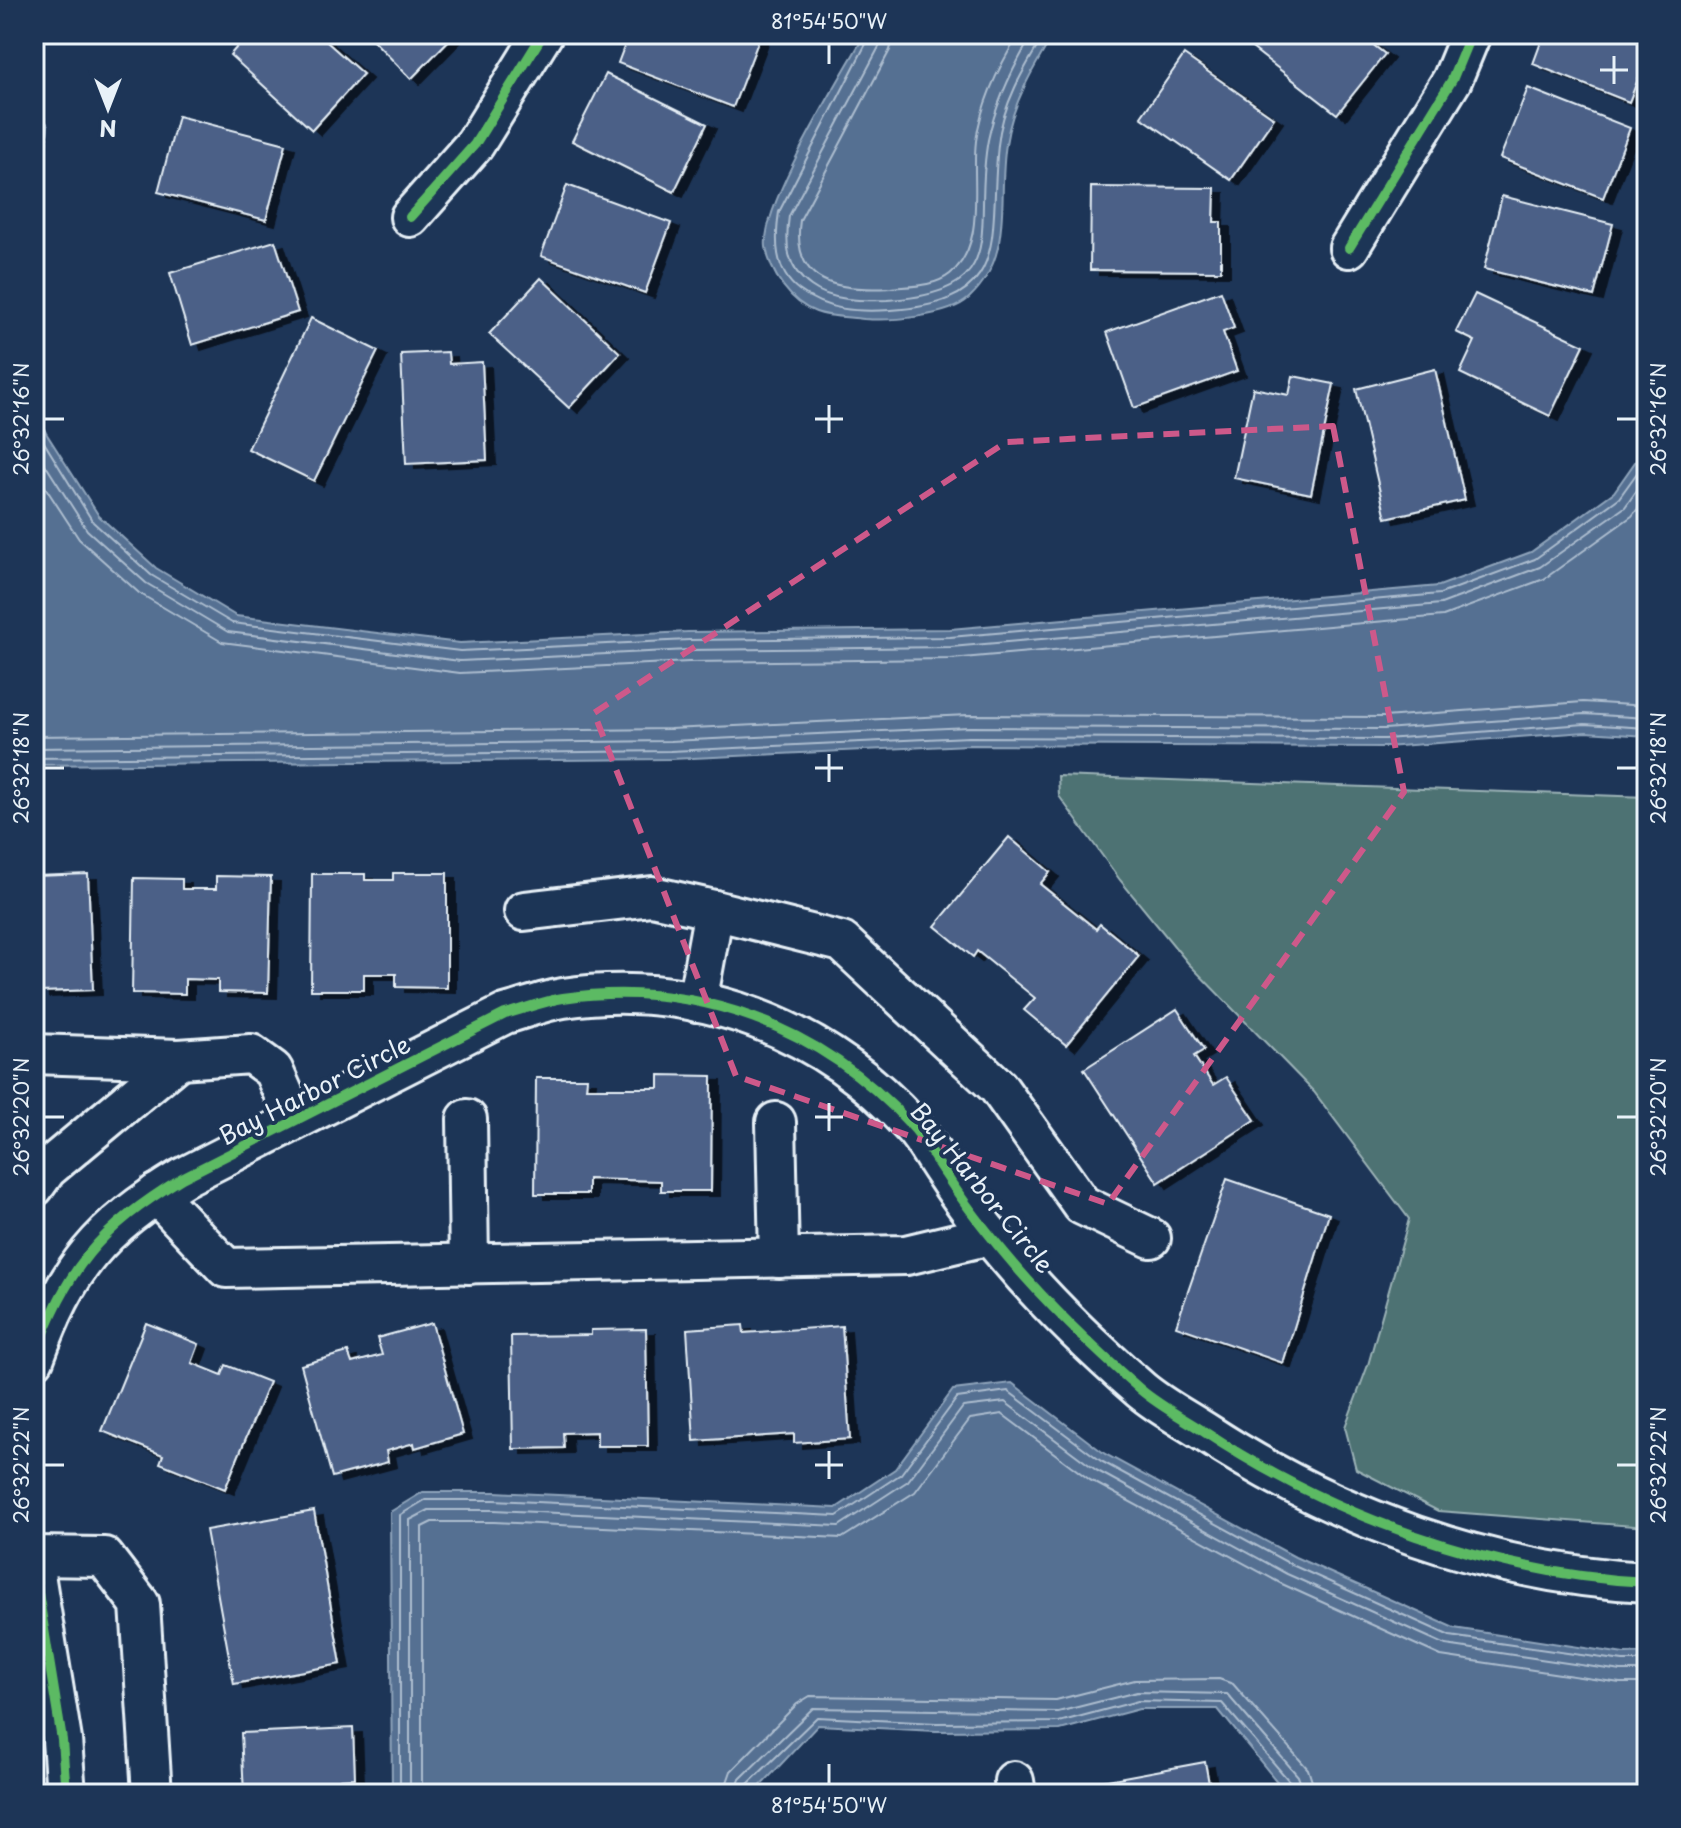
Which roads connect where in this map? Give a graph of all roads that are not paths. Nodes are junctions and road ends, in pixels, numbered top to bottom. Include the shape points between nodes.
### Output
1 (543, 34) edge
2 (1471, 34) edge
3 (410, 217) dead end
4 (1349, 248) dead end
5 (714, 910) junction
6 (524, 911) dead end
7 (697, 1002) junction
8 (34, 1054) edge
9 (179, 1059) junction
10 (467, 1119) dead end
11 (295, 1120) junction
12 (776, 1122) dead end
13 (34, 1187) edge
14 (156, 1194) junction
15 (990, 1235) junction
16 (1151, 1238) dead end
17 (779, 1258) junction
18 (469, 1264) junction
19 (34, 1359) edge
20 (34, 1556) edge
21 (34, 1568) edge
22 (1647, 1582) edge
23 (66, 1794) edge
24 (152, 1794) edge

1 - 3 street via 475,144
2 - 4 street via 1452,80
5 - 6 street via 652,896
5 - 7 street
5 - 16 street via 842,942 998,1087 1082,1205
7 - 11 street, Bay Harbor Circle via 632,994 576,997 505,1014
7 - 15 street, Bay Harbor Circle via 754,1016 813,1042 868,1082 914,1127
8 - 9 street
9 - 11 street via 251,1054 273,1070
9 - 13 street via 47,1169
10 - 18 street
11 - 14 street, Bay Harbor Circle
12 - 17 street
14 - 18 street via 226,1268
14 - 19 street, Bay Harbor Circle via 91,1247 62,1289
15 - 17 street via 906,1255
15 - 22 street, Bay Harbor Circle via 1081,1334 1145,1393 1307,1492 1391,1527 1478,1554 1548,1571
17 - 18 street
20 - 24 street via 104,1557 140,1604
21 - 23 street

